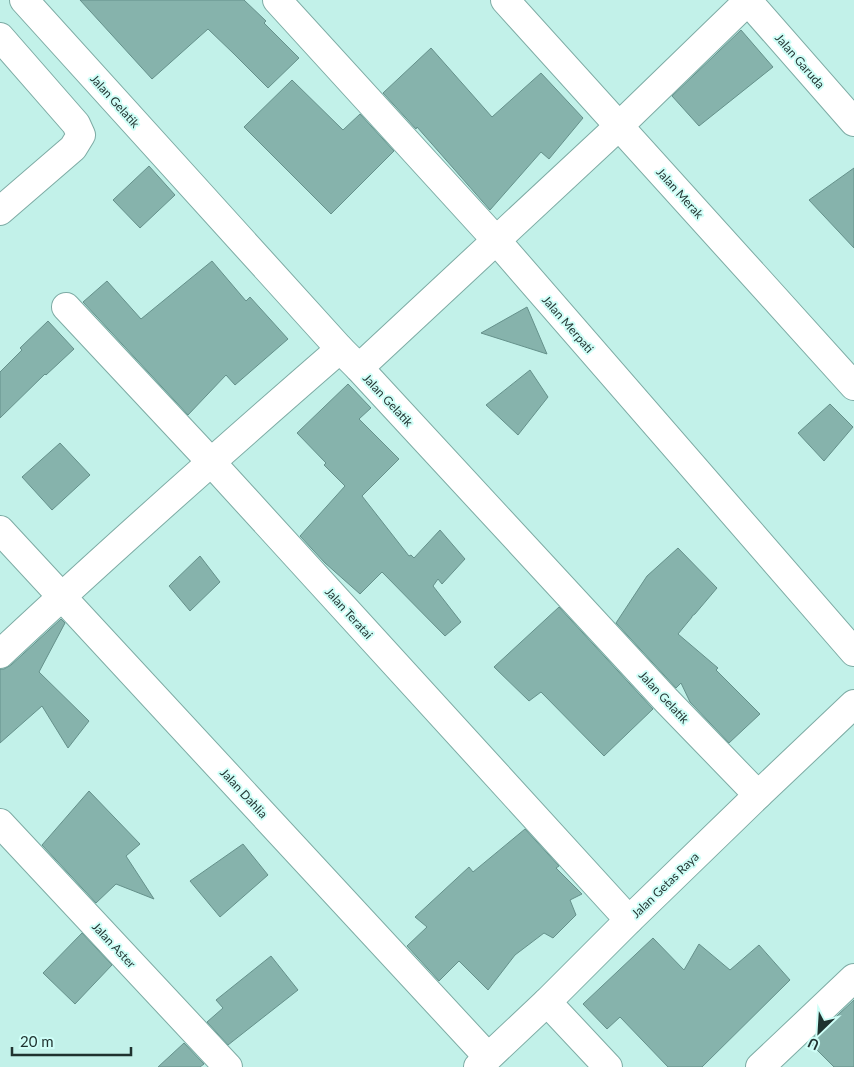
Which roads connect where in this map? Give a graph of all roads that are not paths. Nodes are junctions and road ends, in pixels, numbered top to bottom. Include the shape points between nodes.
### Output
1 (24, 0) edge
2 (277, 0) edge
3 (504, 0) edge
4 (748, 0) edge
5 (0, 38) edge
6 (854, 122) edge
7 (619, 126) junction
8 (0, 211) edge
9 (496, 240) junction
10 (66, 307) dead end
11 (340, 349) junction
12 (359, 368) junction
13 (854, 386) edge
14 (211, 462) junction
15 (0, 530) edge
16 (62, 596) junction
17 (854, 652) edge
18 (0, 654) edge
19 (854, 704) edge
20 (758, 795) junction
21 (0, 823) edge
22 (629, 920) junction
23 (854, 978) edge
24 (547, 1002) junction
25 (483, 1062) edge
26 (228, 1067) edge
27 (608, 1067) edge
28 (760, 1067) edge

1 - 11 street, Jalan Gelatik
2 - 9 street, Jalan Merpati
3 - 7 street, Jalan Merak
4 - 6 street, Jalan Garuda
4 - 7 street
5 - 8 street via 76,124 81,135 72,148
7 - 9 street
7 - 13 street, Jalan Merak
9 - 12 street
9 - 17 street, Jalan Merpati
10 - 14 street, Jalan Teratai
11 - 12 street, Jalan Gelatik
11 - 14 street
12 - 20 street, Jalan Gelatik
14 - 16 street
14 - 22 street, Jalan Teratai
15 - 16 street, Jalan Dahlia
16 - 18 street
16 - 25 street, Jalan Dahlia
19 - 20 street, Jalan Getas Raya
20 - 22 street, Jalan Getas Raya
21 - 26 street, Jalan Aster
22 - 24 street, Jalan Getas Raya
23 - 28 street
24 - 25 street, Jalan Getas Raya
24 - 27 street

